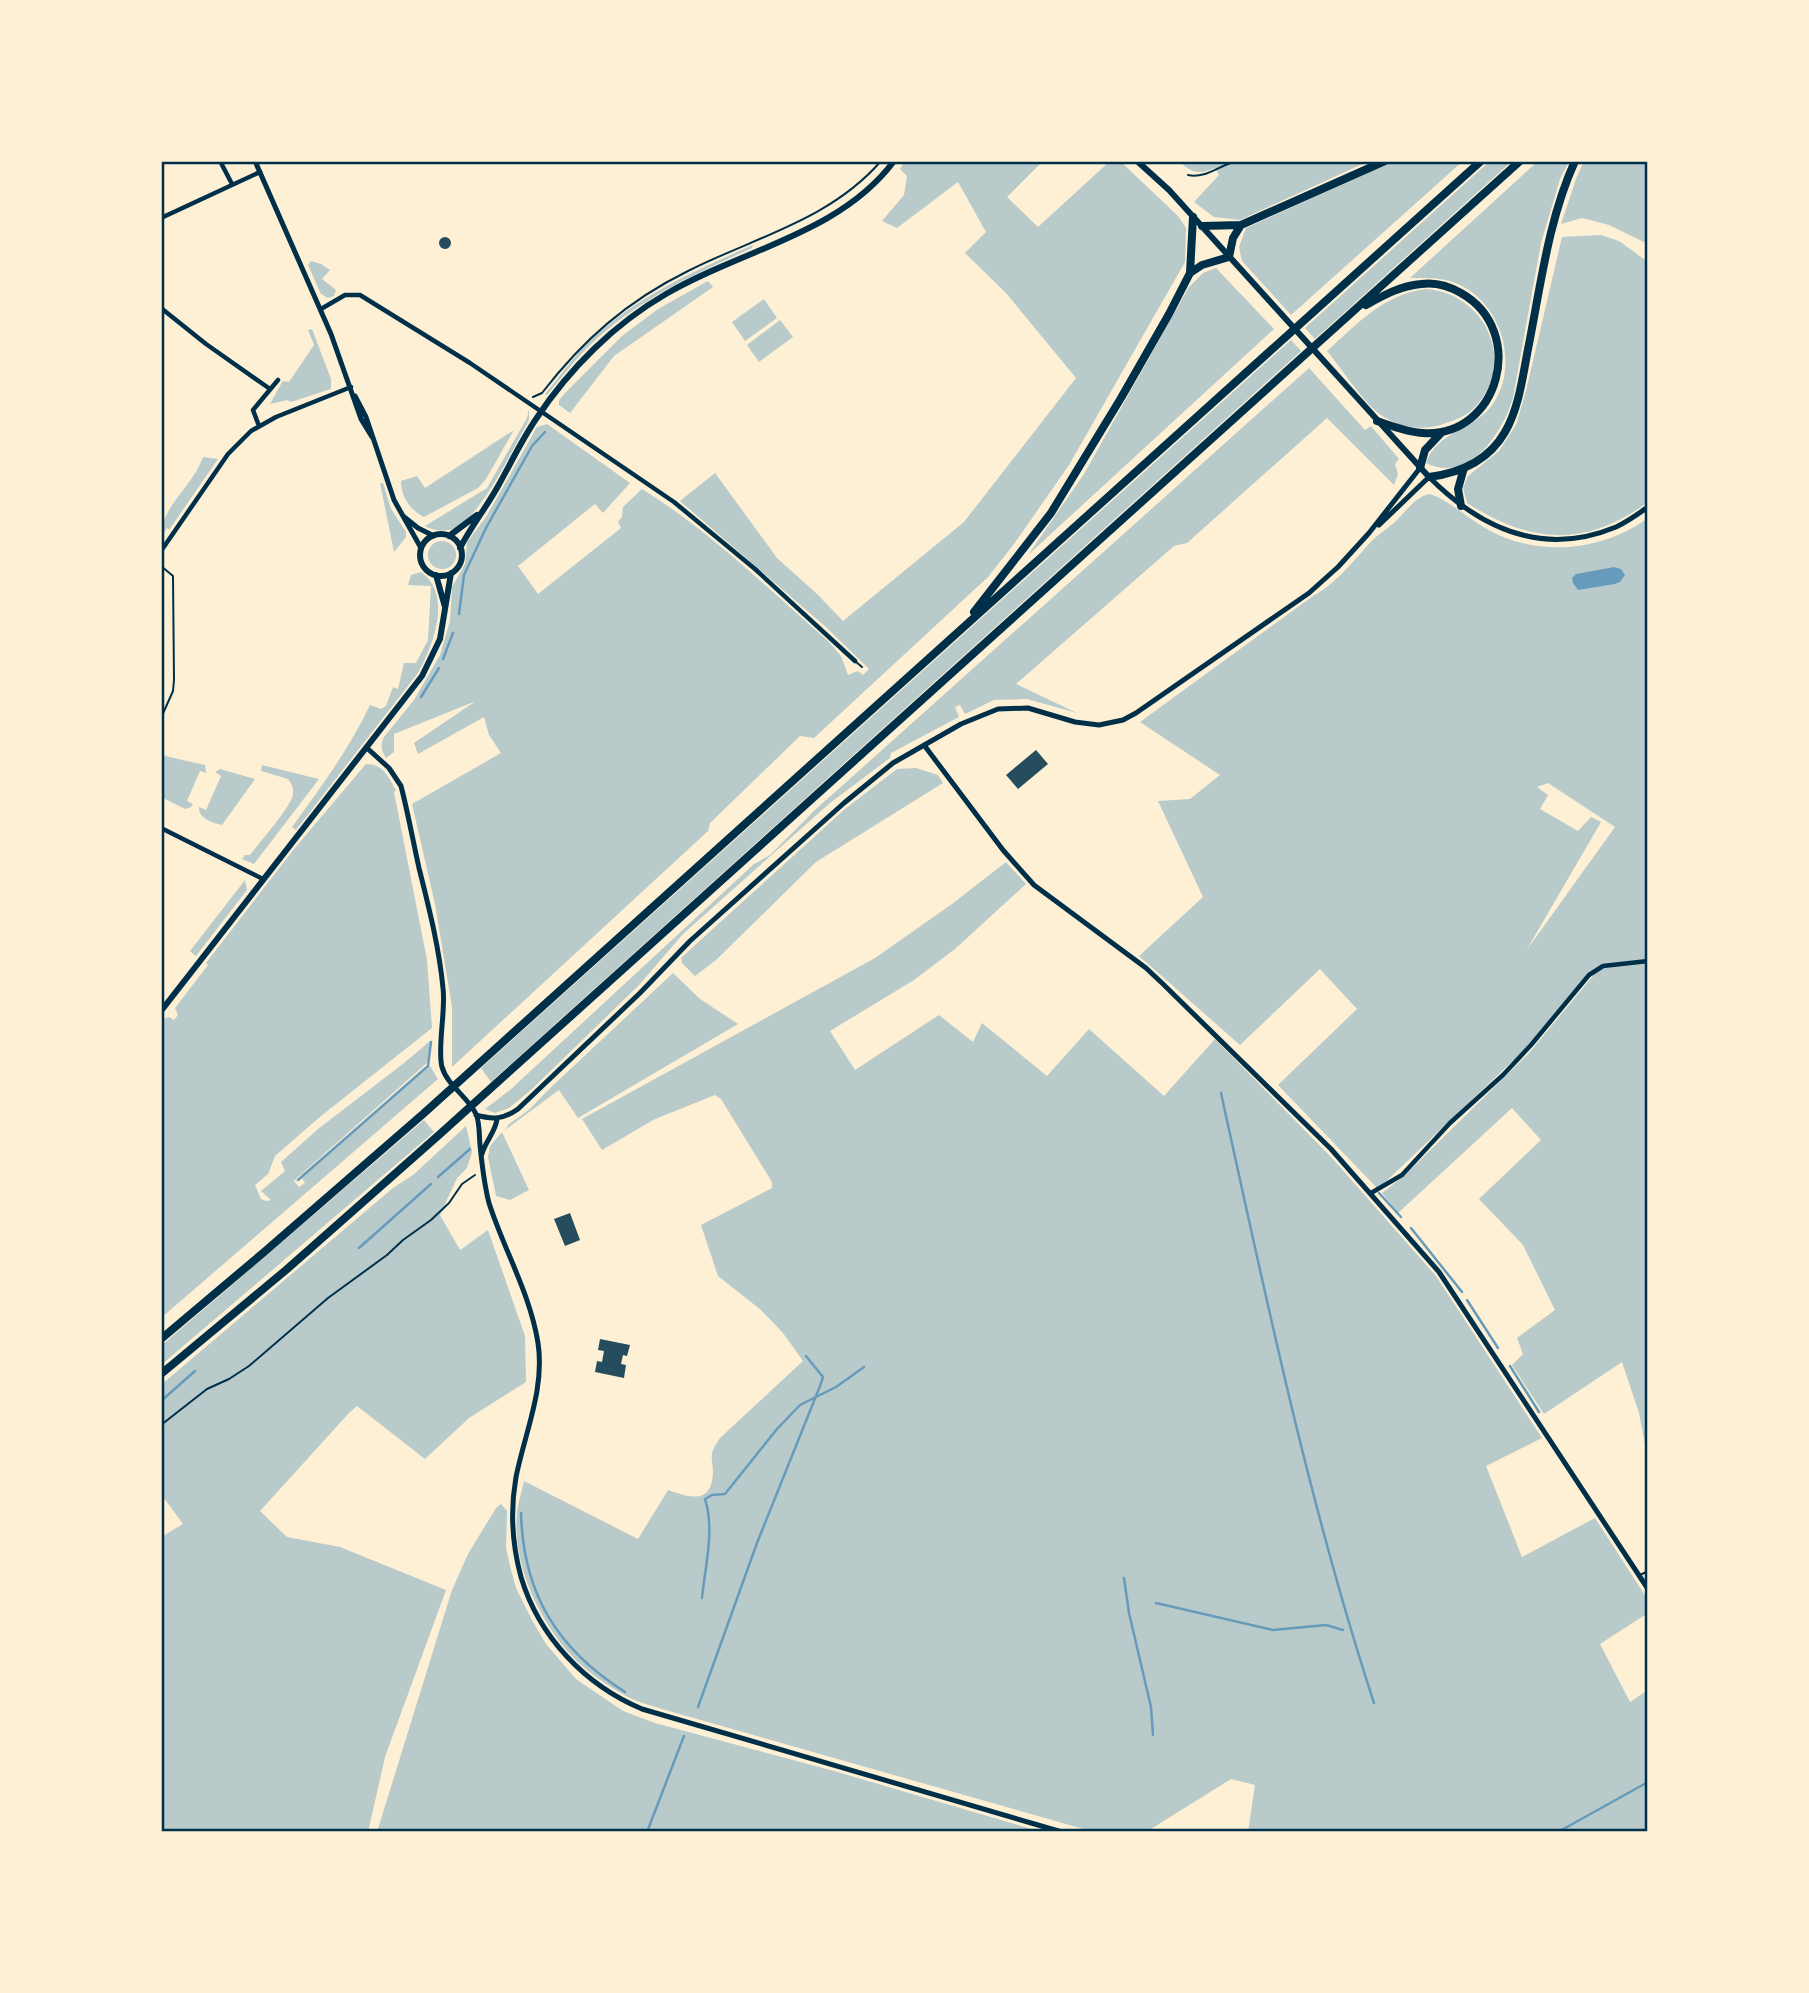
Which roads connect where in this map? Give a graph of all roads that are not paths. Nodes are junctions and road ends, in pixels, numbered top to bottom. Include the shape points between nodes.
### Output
1 (220, 161) edge
2 (255, 161) edge
3 (894, 161) edge
4 (1137, 161) edge
5 (1238, 161) edge
6 (1243, 161) edge
7 (1338, 161) edge
8 (1385, 161) edge
9 (1480, 161) edge
10 (1520, 161) edge
11 (1575, 161) edge
12 (260, 172) junction
13 (1188, 175) dead end
14 (232, 184) junction
15 (1194, 217) junction
16 (161, 218) edge
17 (1241, 225) junction
18 (1202, 226) junction
19 (1229, 257) junction
20 (1190, 273) junction
21 (161, 308) edge
22 (321, 309) junction
23 (1354, 311) junction
24 (278, 380) dead end
25 (351, 387) junction
26 (270, 389) junction
27 (541, 411) junction
28 (1377, 421) junction
29 (260, 426) junction
30 (1442, 432) junction
31 (1420, 468) junction
32 (1464, 468) junction
33 (1429, 477) junction
34 (1461, 506) junction
35 (1648, 507) edge
36 (482, 512) junction
37 (401, 514) junction
38 (1369, 533) junction
39 (434, 536) junction
40 (449, 536) junction
41 (422, 548) junction
42 (460, 548) junction
43 (161, 551) edge
44 (161, 566) edge
45 (451, 573) junction
46 (436, 575) junction
47 (446, 610) junction
48 (958, 632) junction
49 (855, 661) joint
50 (862, 667) dead end
51 (161, 718) edge
52 (925, 745) junction
53 (367, 748) junction
54 (161, 828) edge
55 (264, 880) junction
56 (1648, 961) edge
57 (161, 1011) edge
58 (476, 1115) junction
59 (496, 1119) junction
60 (481, 1157) junction
61 (1371, 1193) junction
62 (161, 1339) edge
63 (161, 1374) edge
64 (1648, 1572) edge
65 (1639, 1575) junction
66 (1648, 1590) edge
67 (1062, 1832) edge
68 (1202, 1832) edge
69 (1210, 1832) edge

1 - 14 street
2 - 12 street
3 - 27 main road via 872,186 837,212 699,276 645,307 591,352
4 - 15 main road
5 - 13 lane via 1206,175
6 - 7 lane
8 - 17 highway
9 - 48 highway
10 - 23 highway
11 - 32 highway via 1556,212 1518,399 1505,433 1487,455
12 - 14 street
12 - 22 street
14 - 16 street
15 - 18 main road
15 - 20 highway
17 - 18 highway
17 - 19 highway
18 - 19 main road
19 - 20 highway
19 - 28 main road
20 - 48 highway via 1065,492
21 - 26 street
22 - 25 street
22 - 27 street via 345,295 360,295
23 - 30 highway via 1400,288 1423,283 1453,289 1490,319 1499,357 1489,396 1476,414
23 - 63 highway via 440,1134
24 - 26 street
25 - 29 street
25 - 37 street
26 - 29 street via 253,410
27 - 36 main road
27 - 49 street via 699,522
28 - 30 highway via 1402,430
28 - 31 main road
29 - 43 street via 228,454
30 - 31 highway via 1425,450
31 - 33 main road
31 - 38 street
32 - 33 highway
32 - 34 highway via 1458,489
33 - 34 street
33 - 38 street
34 - 35 street via 1523,537 1559,541 1619,526
36 - 40 main road
36 - 42 main road
37 - 39 street
37 - 41 street
38 - 52 street via 1309,593 1124,720 1099,725 1028,708 998,709
39 - 40 main road
39 - 41 main road
40 - 42 main road
41 - 46 main road via 422,564
42 - 45 main road via 460,562
44 - 51 lane via 173,576 175,634 173,691
45 - 46 main road
45 - 47 main road
46 - 47 main road
47 - 53 main road via 428,668
48 - 62 highway via 423,1114
49 - 50 lane
52 - 59 street via 883,770 844,803 670,960 528,1099 510,1115
52 - 61 street via 1034,885 1155,976
53 - 55 main road
53 - 58 street via 401,786 438,951 444,1000 442,1069
54 - 55 street
55 - 57 main road
56 - 61 street via 1597,970 1531,1045 1402,1175
58 - 59 street
58 - 60 street
59 - 60 street
60 - 67 street via 490,1204 519,1275 538,1344 537,1393 516,1477 513,1541 534,1609 568,1659 613,1695 658,1715
61 - 65 street via 1464,1307
64 - 65 lane
65 - 66 street
68 - 69 street

